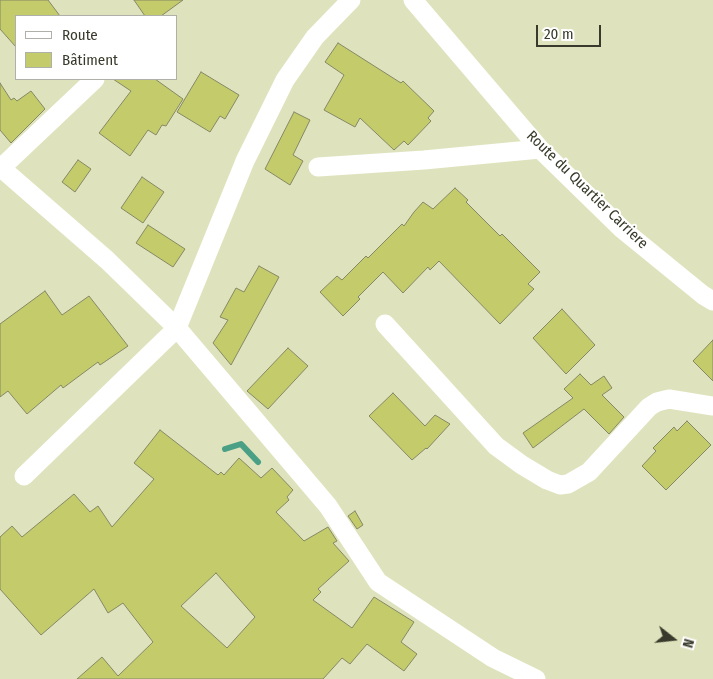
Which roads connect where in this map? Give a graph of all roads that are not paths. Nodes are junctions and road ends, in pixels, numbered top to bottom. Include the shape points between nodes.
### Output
1 (351, 0) edge
2 (413, 0) edge
3 (94, 80) edge
4 (540, 149) junction
5 (318, 167) dead end
6 (1, 168) edge
7 (713, 301) edge
8 (385, 324) dead end
9 (177, 328) junction
10 (713, 406) edge
11 (24, 476) dead end
12 (536, 679) edge

1 - 9 street via 315,37 285,80 245,161
2 - 4 street, Route du Quartier Carriere
3 - 6 street
4 - 5 street
4 - 7 street, Route du Quartier Carriere via 622,229
6 - 9 street via 106,260
8 - 10 street via 496,446 522,465 560,485 589,472 657,402 668,400
9 - 11 street
9 - 12 street via 328,506 378,582 493,658

